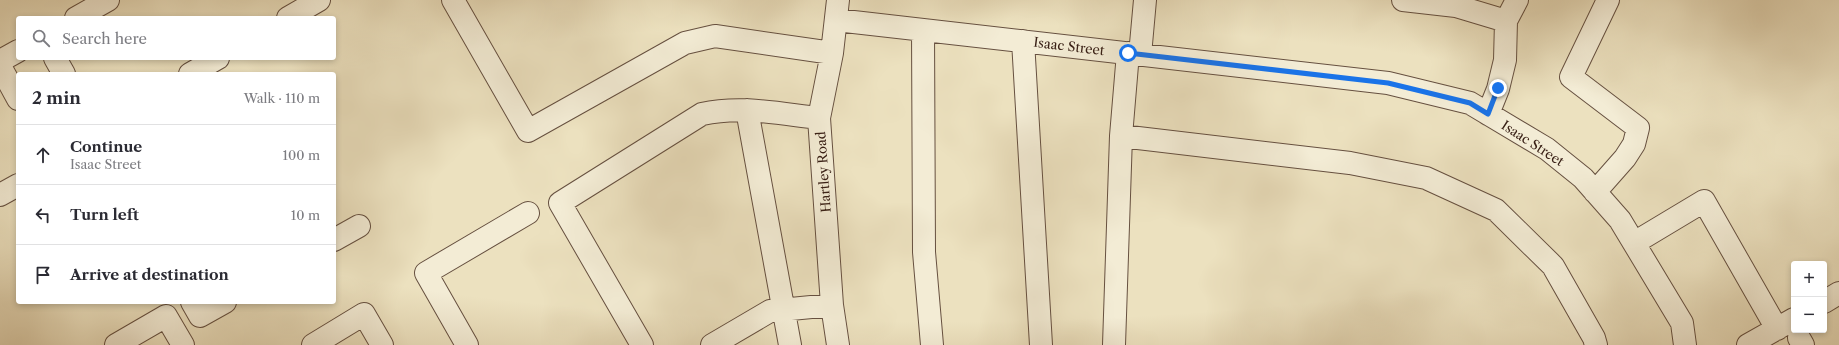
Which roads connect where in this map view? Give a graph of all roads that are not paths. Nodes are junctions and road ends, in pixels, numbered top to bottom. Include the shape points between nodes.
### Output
1 (108, 0) edge
2 (319, 0) edge
3 (453, 0) edge
4 (1145, 0) edge
5 (1403, 0) edge
6 (1517, 0) edge
7 (1608, 0) edge
8 (837, 10) edge
9 (80, 16) edge
10 (291, 16) edge
11 (1506, 21) junction
12 (923, 30) junction
13 (1022, 41) junction
14 (16, 52) edge
15 (832, 53) junction
16 (1134, 54) junction
17 (56, 60) edge
18 (214, 60) edge
19 (0, 61) edge
20 (0, 66) edge
21 (63, 72) edge
22 (194, 72) edge
23 (16, 95) edge
24 (747, 110) junction
25 (1488, 114) junction
26 (819, 118) junction
27 (1121, 136) junction
28 (16, 186) edge
29 (1595, 192) junction
30 (0, 196) edge
31 (528, 213) dead end
32 (359, 226) dead end
33 (336, 239) edge
34 (1634, 243) junction
35 (1839, 293) edge
36 (1827, 300) edge
37 (193, 304) edge
38 (221, 304) edge
39 (832, 305) junction
40 (784, 310) junction
41 (1791, 330) edge
42 (1793, 333) edge
43 (116, 345) edge
44 (183, 345) edge
45 (313, 345) edge
46 (382, 345) edge
47 (467, 345) edge
48 (642, 345) edge
49 (712, 345) edge
50 (790, 345) edge
51 (838, 345) edge
52 (932, 345) edge
53 (1040, 345) edge
54 (1114, 345) edge
55 (1596, 345) edge
56 (1685, 345) edge
57 (1748, 345) edge

1 - 9 street
2 - 10 street
3 - 15 street via 528,131 685,43 704,38 715,36
4 - 16 street
5 - 11 street via 1456,6
6 - 11 street
7 - 29 street via 1572,77 1638,128 1634,144 1625,158
8 - 12 street, Isaac Street
8 - 15 street, Hartley Road
11 - 25 street via 1504,60 1498,88
12 - 13 street, Isaac Street
12 - 52 street via 924,252
13 - 16 street, Isaac Street
13 - 53 street
14 - 19 street
15 - 26 street, Hartley Road
16 - 25 street, Isaac Street via 1388,83 1470,103
16 - 27 street
17 - 21 street
18 - 22 street
20 - 23 street
24 - 26 street
24 - 40 street
24 - 48 street via 718,110 702,114 560,203
25 - 29 street, Isaac Street via 1547,149 1583,178
26 - 39 street, Hartley Road
27 - 54 street
27 - 55 street via 1350,163 1426,178 1496,210 1548,260
28 - 30 street
29 - 34 street, Isaac Street via 1620,220
31 - 47 street via 426,273
32 - 33 street
34 - 41 street via 1704,201
34 - 56 street, Isaac Street via 1682,323
35 - 36 street
37 - 38 street via 200,316
39 - 40 street
39 - 51 street, Hartley Road
40 - 49 street via 770,311
40 - 50 street
42 - 57 street
43 - 44 street via 166,316
45 - 46 street via 364,314

